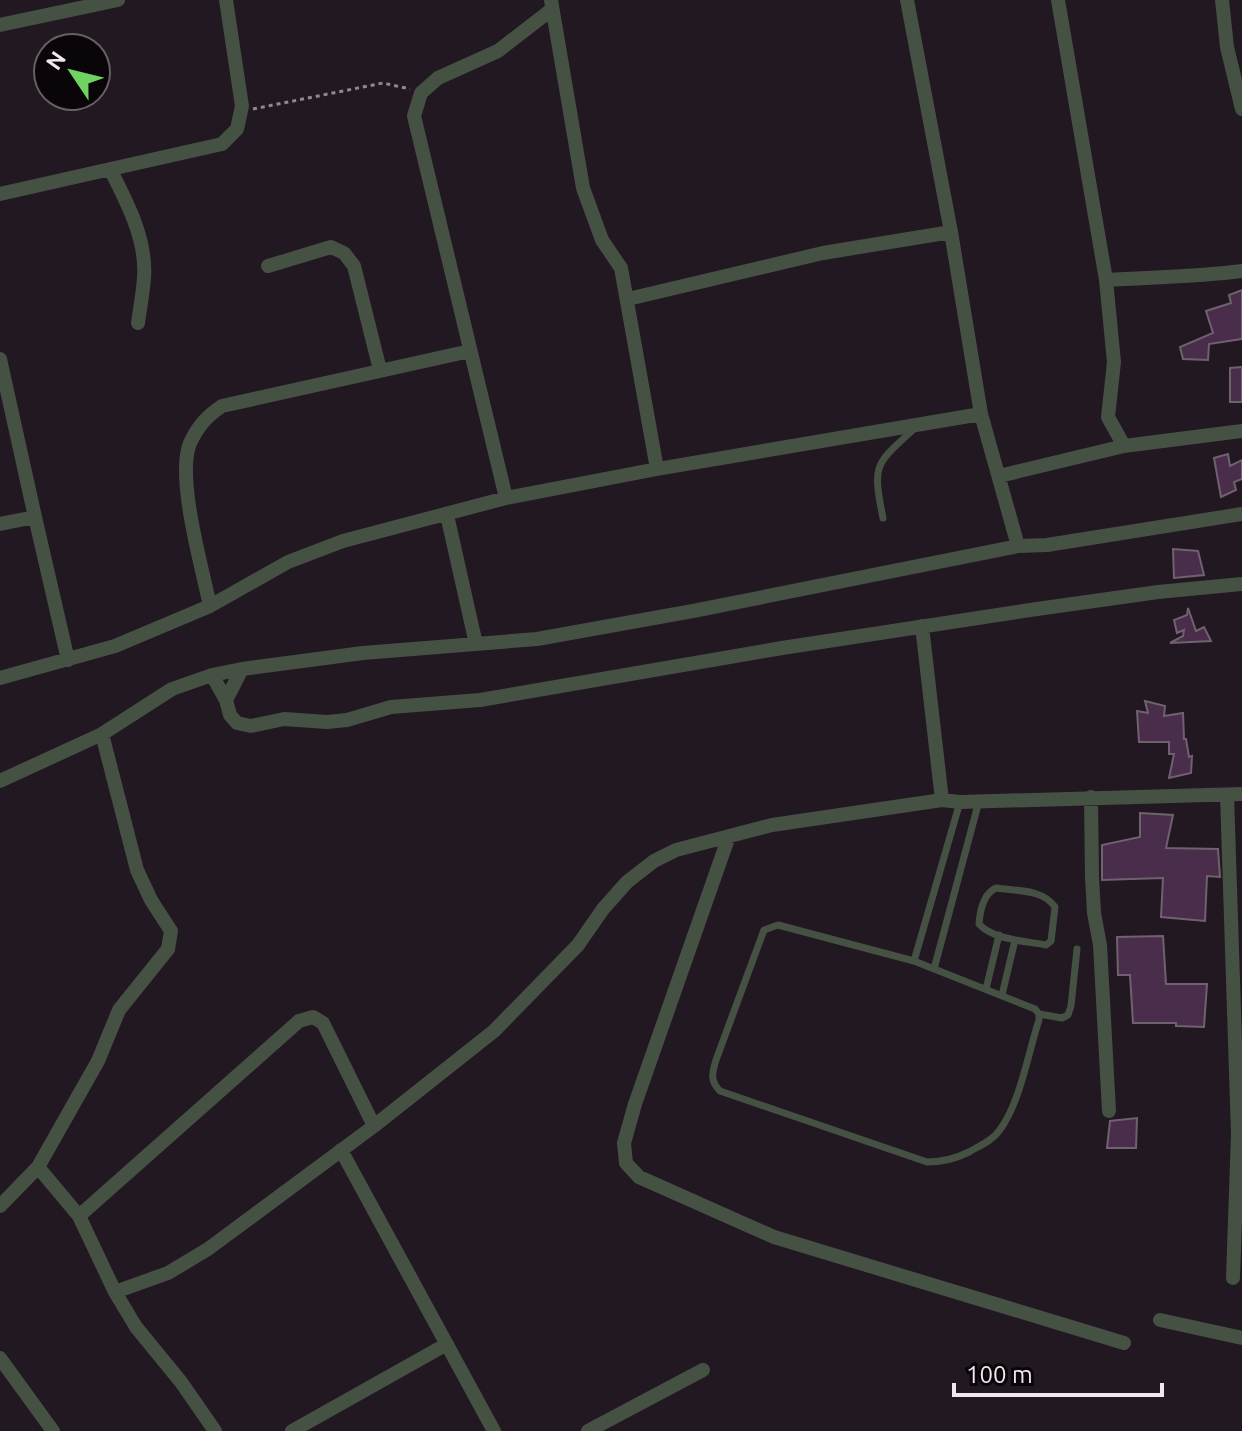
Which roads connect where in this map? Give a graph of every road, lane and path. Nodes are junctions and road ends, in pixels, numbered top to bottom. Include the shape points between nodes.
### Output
1 (118, 0) edge
2 (226, 0) edge
3 (907, 0) edge
4 (1058, 0) edge
5 (1222, 0) edge
6 (551, 5) edge
7 (0, 25) edge
8 (421, 93) junction
9 (242, 106) junction
10 (1242, 109) edge
11 (110, 169) junction
12 (0, 194) edge
13 (951, 232) junction
14 (268, 266) dead end
15 (1242, 271) edge
16 (1106, 280) junction
17 (628, 299) junction
18 (138, 323) dead end
19 (470, 351) junction
20 (0, 359) edge
21 (380, 370) junction
22 (981, 414) junction
23 (920, 424) junction
24 (1242, 431) edge
25 (1124, 446) junction
26 (657, 469) junction
27 (999, 476) junction
28 (506, 498) junction
29 (1242, 514) edge
30 (447, 515) junction
31 (35, 517) junction
32 (883, 518) dead end
33 (0, 524) edge
34 (1018, 546) junction
35 (1242, 584) edge
36 (210, 606) junction
37 (922, 626) junction
38 (476, 644) junction
39 (68, 660) junction
40 (242, 669) junction
41 (212, 675) junction
42 (0, 678) edge
43 (226, 700) junction
44 (102, 734) junction
45 (0, 781) edge
46 (1235, 794) edge
47 (1091, 797) junction
48 (942, 800) junction
49 (979, 800) junction
50 (960, 802) junction
51 (729, 836) junction
52 (999, 935) junction
53 (1015, 940) junction
54 (1077, 949) dead end
55 (914, 961) junction
56 (934, 969) junction
57 (986, 989) junction
58 (1002, 995) junction
59 (1039, 1014) junction
60 (1109, 1111) dead end
61 (374, 1126) junction
62 (1240, 1134) edge
63 (341, 1150) junction
64 (38, 1167) junction
65 (3, 1199) edge
66 (79, 1216) junction
67 (1233, 1278) dead end
68 (115, 1292) junction
69 (1160, 1320) dead end
70 (1242, 1338) edge
71 (1124, 1343) dead end
72 (447, 1344) junction
73 (0, 1358) edge
74 (703, 1370) dead end
75 (53, 1431) edge
76 (215, 1431) edge
77 (292, 1431) edge
78 (494, 1431) edge
79 (588, 1431) edge

1 - 7 street
2 - 9 street
3 - 13 street
4 - 16 street
5 - 10 street
6 - 8 street via 498,51 438,78
6 - 17 street via 583,188 602,240 621,268
8 - 9 path via 383,83 254,109
8 - 19 street via 414,116
9 - 11 street via 237,129 222,144
11 - 12 street
11 - 18 street via 142,247 145,276
13 - 17 street via 823,253
13 - 22 street
14 - 21 street via 331,247 344,253 354,266
15 - 16 street
16 - 25 street via 1114,362 1108,417
17 - 26 street
19 - 21 street
19 - 28 street
20 - 31 street
21 - 36 street via 222,406 203,420 189,445 185,478
22 - 23 street
22 - 27 street
23 - 26 street
23 - 32 lane via 882,459 876,472
24 - 25 street
25 - 27 street
26 - 28 street
27 - 34 street
28 - 30 street
29 - 34 street
30 - 36 street via 343,541 288,562
30 - 38 street
31 - 33 street
31 - 39 street
34 - 38 street via 693,611 537,639
35 - 37 street
36 - 39 street
37 - 43 street via 480,700 391,707 347,720 284,719 251,726 237,723
37 - 48 street
38 - 40 street
39 - 42 street
40 - 41 street
40 - 43 street
41 - 43 street
41 - 44 street via 172,689
44 - 45 street
44 - 64 street via 137,870 171,931 168,949 119,1010 98,1061
46 - 47 street
46 - 62 street
47 - 49 street
47 - 60 street
48 - 50 street
48 - 51 street
49 - 50 street
49 - 56 lane
50 - 55 lane
51 - 61 street via 676,850 636,875 578,945 494,1031
51 - 71 street via 635,1104 624,1143 626,1163 639,1177 774,1237
52 - 53 lane
52 - 53 lane via 979,924 992,890 1034,893 1051,900 1051,941 1046,945
52 - 57 lane
53 - 58 lane
54 - 59 lane via 1068,1015
55 - 56 lane
55 - 59 lane via 786,925 764,930 716,1060 713,1084 720,1091 912,1157 942,1162 999,1131 1012,1107
56 - 57 lane
57 - 58 lane
58 - 59 lane
61 - 63 street
61 - 66 street via 323,1023 313,1017 299,1021
62 - 67 street
63 - 68 street via 208,1249 168,1273
63 - 72 street
64 - 65 street
64 - 66 street
66 - 68 street
68 - 76 street
69 - 70 street
72 - 77 street
72 - 78 street
73 - 75 street
74 - 79 street

